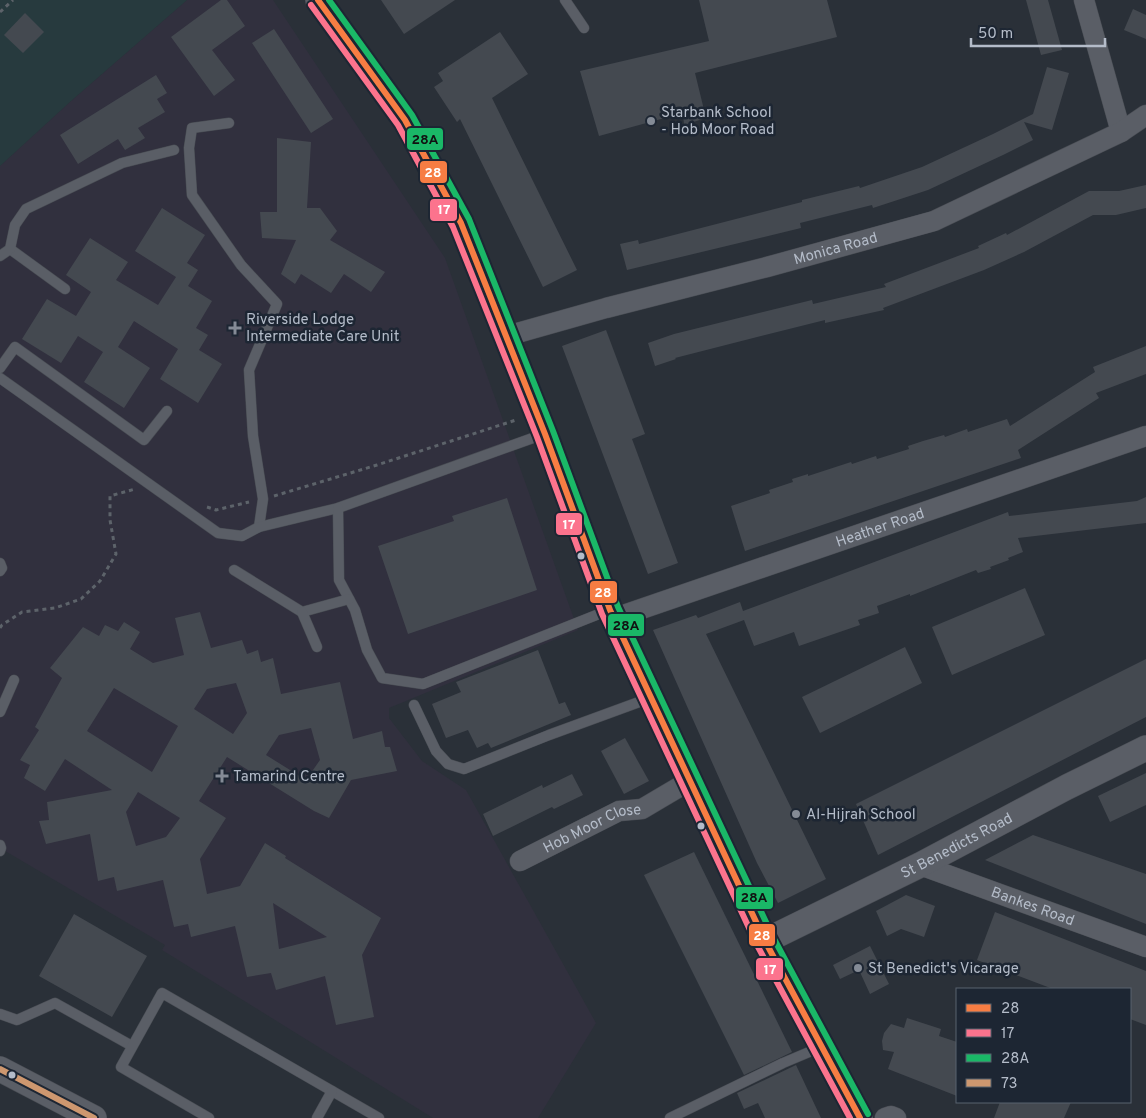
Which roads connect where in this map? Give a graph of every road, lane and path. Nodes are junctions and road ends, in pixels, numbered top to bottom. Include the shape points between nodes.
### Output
1 (13, 0) edge
2 (318, 0) edge
3 (564, 0) edge
4 (1084, 0) edge
5 (0, 12) edge
6 (584, 28) dead end
7 (1146, 115) edge
8 (229, 123) dead end
9 (1121, 132) junction
10 (174, 150) dead end
11 (10, 248) junction
12 (0, 256) edge
13 (64, 290) dead end
14 (507, 336) junction
15 (0, 368) edge
16 (0, 378) edge
17 (167, 411) dead end
18 (541, 424) junction
19 (1146, 436) edge
20 (150, 485) junction
21 (263, 499) junction
22 (199, 504) dead end
23 (338, 508) junction
24 (259, 527) junction
25 (0, 563) edge
26 (234, 570) dead end
27 (0, 571) edge
28 (349, 599) junction
29 (302, 612) junction
30 (612, 614) junction
31 (0, 628) edge
32 (316, 647) dead end
33 (14, 680) dead end
34 (650, 698) junction
35 (414, 705) dead end
36 (0, 712) edge
37 (1146, 748) edge
38 (690, 780) junction
39 (0, 845) edge
40 (0, 851) edge
41 (520, 861) dead end
42 (920, 865) junction
43 (765, 941) junction
44 (1146, 947) edge
45 (1, 1014) edge
46 (132, 1046) junction
47 (822, 1046) junction
48 (0, 1069) edge
49 (332, 1091) junction
50 (210, 1117) edge
51 (94, 1118) edge
52 (317, 1118) edge
53 (379, 1118) edge
54 (670, 1118) edge
55 (860, 1118) edge
56 (885, 1118) edge
57 (896, 1118) edge

1 - 5 path
2 - 14 street via 405,120 461,223
3 - 6 lane
4 - 9 street
7 - 9 street, Monica Road
8 - 21 lane via 192,128 189,148 192,194 241,265 277,304 249,370 253,436
9 - 14 street, Monica Road via 934,221
10 - 11 lane via 122,163 26,209 15,225
11 - 12 lane
11 - 13 lane
14 - 18 street
15 - 17 lane via 15,346 144,440
16 - 20 lane
18 - 21 path via 377,465
18 - 23 lane
18 - 30 street
19 - 30 street, Heather Road
20 - 24 lane via 218,533 242,536
20 - 31 path via 110,496 116,554 100,581 81,599 55,608 22,612
21 - 22 path via 216,510
21 - 24 lane
23 - 24 lane
23 - 28 lane via 339,580
25 - 27 lane
26 - 29 lane
28 - 29 lane
28 - 30 lane via 366,650 382,678 422,684
29 - 32 lane
30 - 34 street
33 - 36 lane
34 - 35 lane via 464,769 448,764 436,751
34 - 38 street
37 - 42 street, St Benedicts Road
38 - 41 street, Hob Moor Close via 642,809 619,811
38 - 43 street
39 - 40 lane
42 - 43 street, St Benedicts Road
42 - 44 street, Bankes Road
43 - 47 street
45 - 46 lane via 17,1020 54,1003
46 - 49 lane via 162,993
46 - 50 lane via 121,1067
47 - 54 lane
47 - 55 street
48 - 51 street
49 - 52 lane
49 - 53 lane
56 - 57 street

